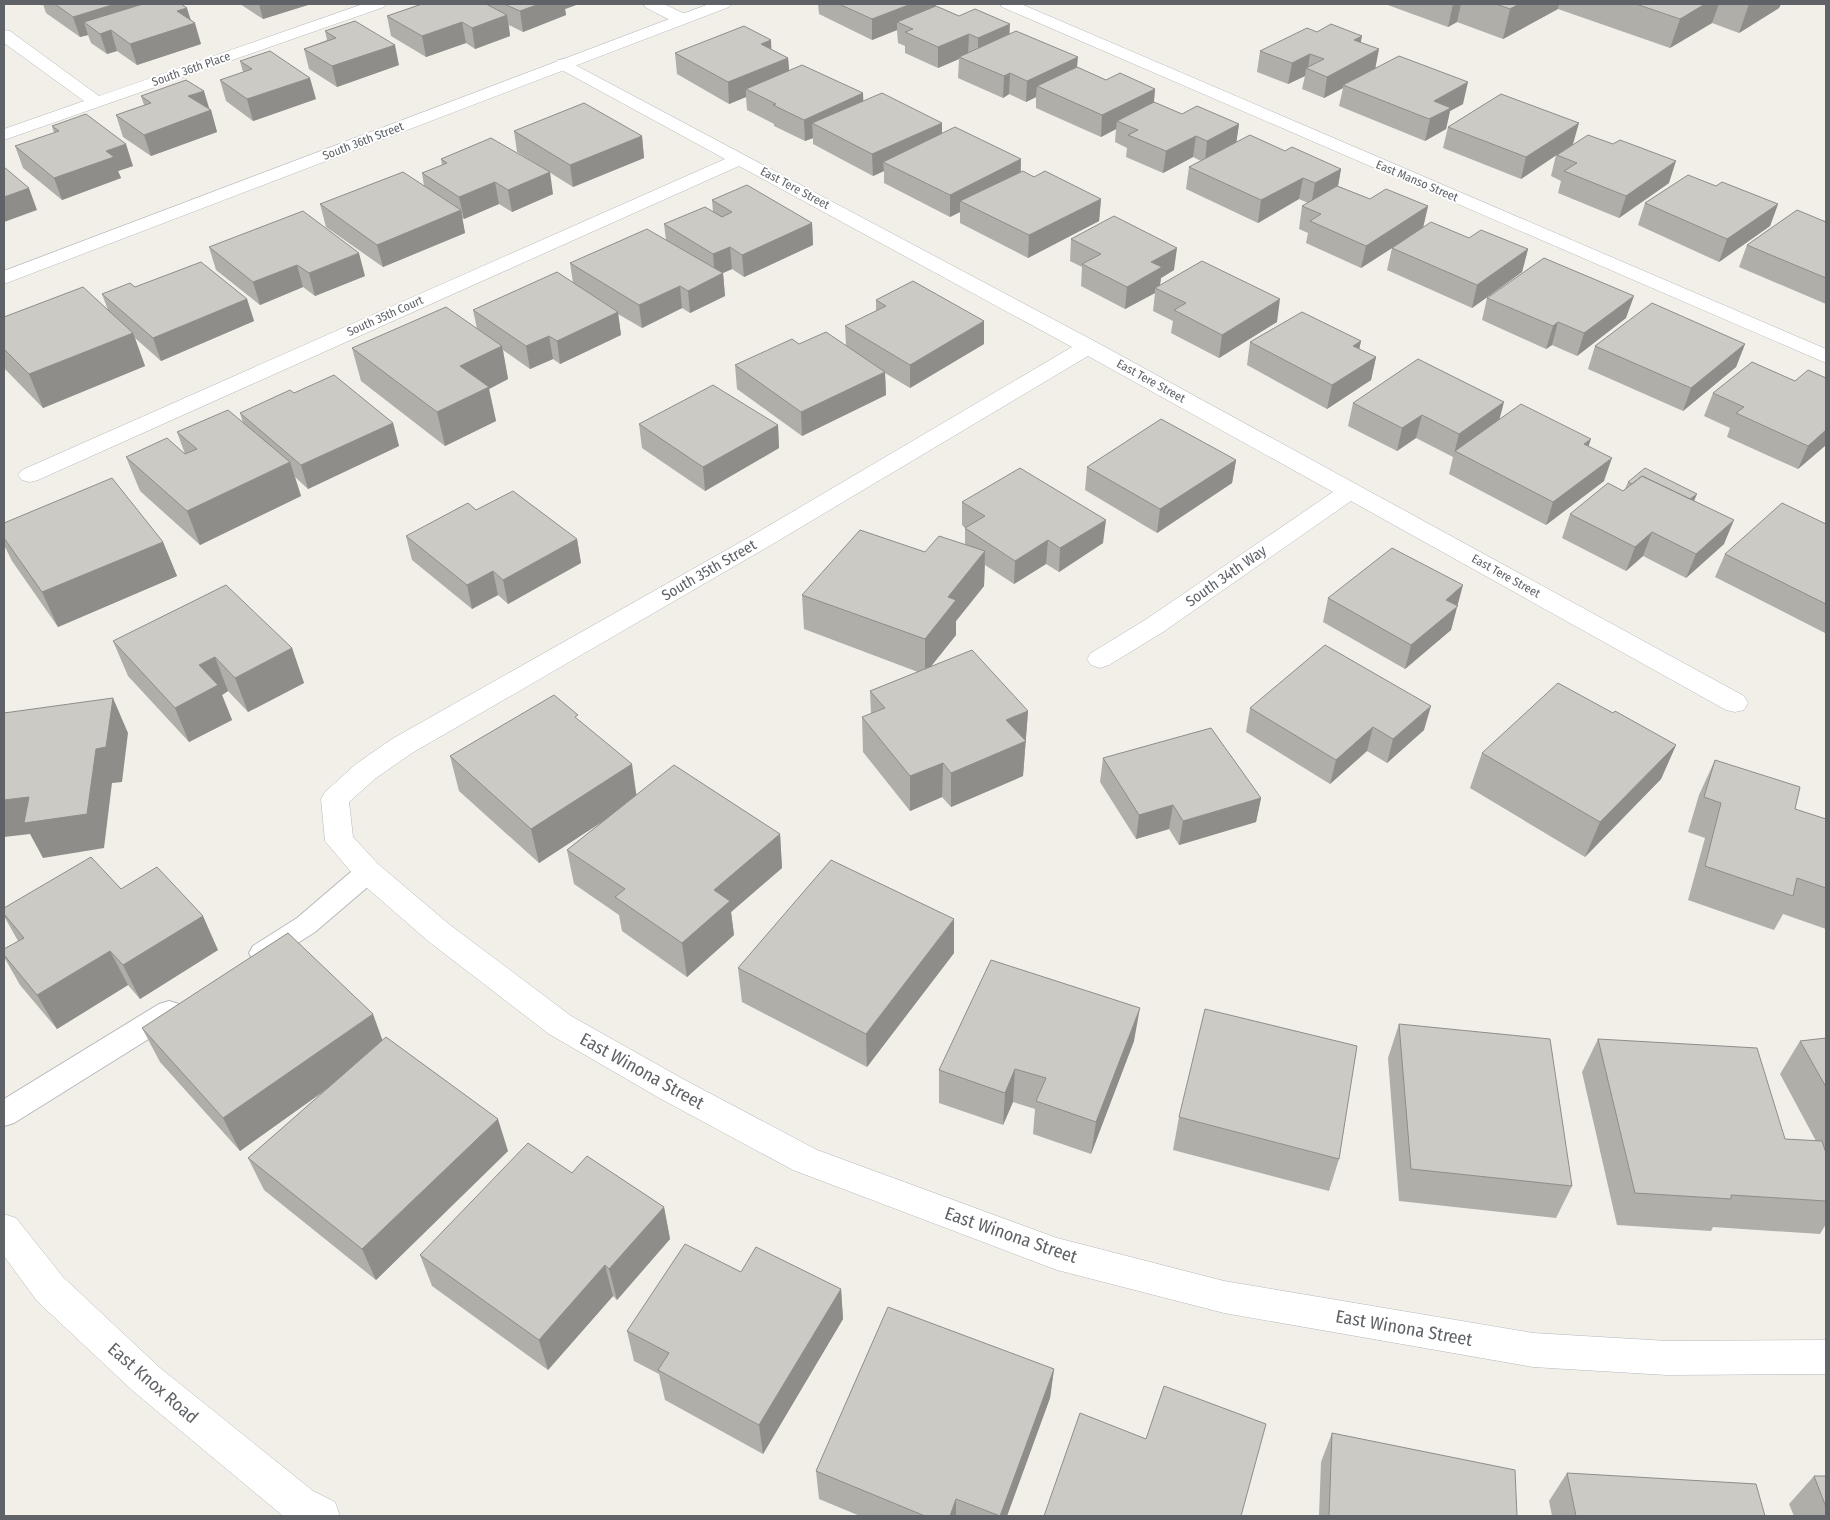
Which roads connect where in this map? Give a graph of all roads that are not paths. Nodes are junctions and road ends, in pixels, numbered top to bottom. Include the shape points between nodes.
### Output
1 (378, 4) edge
2 (651, 4) edge
3 (723, 4) edge
4 (1008, 4) edge
5 (683, 19) junction
6 (4, 35) edge
7 (564, 64) junction
8 (98, 102) junction
9 (4, 135) edge
10 (740, 159) junction
11 (4, 278) edge
12 (1088, 347) junction
13 (1826, 357) edge
14 (30, 475) dead end
15 (1350, 491) junction
16 (1100, 658) dead end
17 (1735, 703) dead end
18 (335, 799) joint
19 (368, 872) junction
20 (240, 967) edge
21 (190, 998) edge
22 (4, 1114) edge
23 (4, 1229) edge
24 (1826, 1357) edge
25 (304, 1512) edge

1 - 8 street, South 36th Place
2 - 5 street
3 - 5 street, South 36th Street
4 - 13 street, East Manso Street
5 - 7 street, South 36th Street
6 - 8 street
7 - 10 street, East Tere Street
7 - 11 street, South 36th Street
8 - 9 street, South 36th Place
10 - 12 street, East Tere Street
10 - 14 street, South 35th Court
12 - 15 street, East Tere Street
12 - 18 street, South 35th Street via 762,540 402,746 366,771
15 - 16 street, South 34th Way via 1154,626
15 - 17 street, East Tere Street
18 - 19 street, East Winona Street via 339,841
19 - 20 lane via 306,925
19 - 24 street, East Winona Street via 439,933 560,1024 672,1089 805,1160 1057,1254 1224,1297 1533,1350 1667,1358
21 - 22 lane
23 - 25 street, East Knox Road via 50,1289 140,1373

